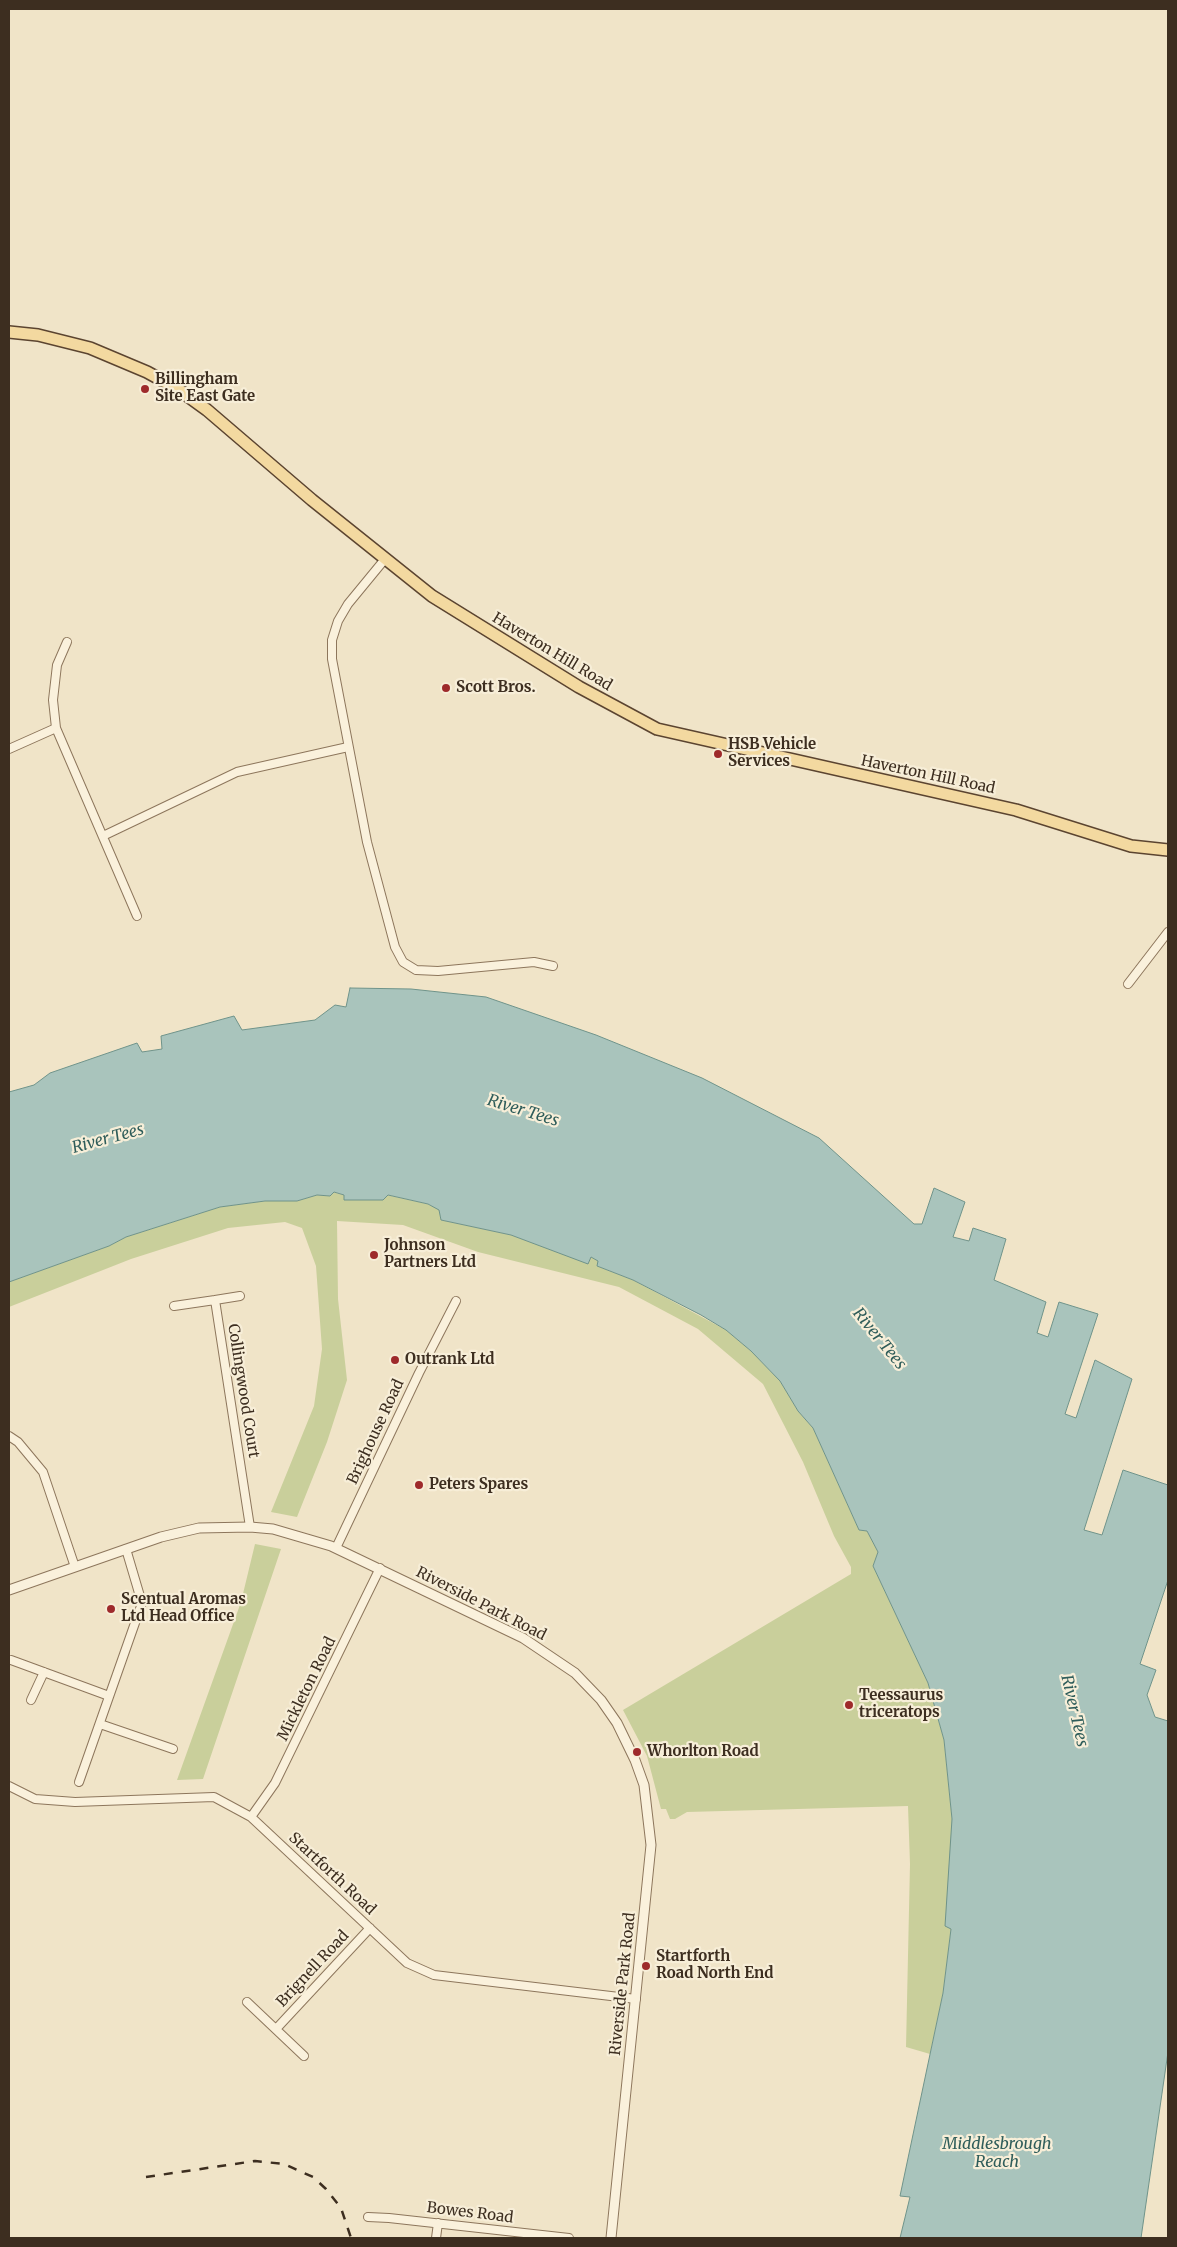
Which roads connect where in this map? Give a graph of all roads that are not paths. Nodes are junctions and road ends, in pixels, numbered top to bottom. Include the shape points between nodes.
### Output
1 (9, 332) edge
2 (384, 559) junction
3 (67, 642) dead end
4 (56, 728) junction
5 (348, 747) junction
6 (9, 749) edge
7 (102, 836) junction
8 (1168, 844) edge
9 (1152, 847) junction
10 (1168, 850) edge
11 (137, 916) dead end
12 (1168, 932) edge
13 (553, 966) dead end
14 (1128, 984) dead end
15 (240, 1296) dead end
16 (215, 1300) junction
17 (456, 1301) dead end
18 (174, 1306) dead end
19 (9, 1436) edge
20 (250, 1527) junction
21 (336, 1548) junction
22 (126, 1549) junction
23 (75, 1567) junction
24 (380, 1568) junction
25 (9, 1590) edge
26 (11, 1660) dead end
27 (44, 1672) junction
28 (109, 1696) junction
29 (31, 1700) dead end
30 (100, 1724) junction
31 (173, 1750) dead end
32 (79, 1782) dead end
33 (9, 1786) edge
34 (251, 1817) junction
35 (370, 1928) junction
36 (636, 1999) junction
37 (247, 2002) dead end
38 (276, 2029) junction
39 (304, 2056) dead end
40 (368, 2218) dead end
41 (438, 2223) junction
42 (436, 2238) edge
43 (569, 2238) edge
44 (611, 2238) edge

1 - 2 main road, Haverton Hill Road via 38,335 90,348 153,375 207,410
2 - 5 street via 348,604 332,640 332,659
2 - 9 main road, Haverton Hill Road via 432,596 579,687 657,729 1016,810 1131,846
3 - 4 street via 57,665 53,700
4 - 6 street
4 - 7 street
5 - 7 street via 237,772
5 - 13 street via 367,842 394,947 403,962 416,970 438,971 534,962
7 - 11 street
8 - 9 main road, Haverton Hill Road
9 - 10 main road, Haverton Hill Road
12 - 14 street
15 - 16 street
16 - 18 street
16 - 20 street, Collingwood Court
17 - 21 street, Brighouse Road
19 - 23 street via 44,1472
20 - 21 street, Riverside Park Road via 273,1529
20 - 22 street, Riverside Park Road via 199,1528
21 - 24 street, Riverside Park Road
22 - 23 street, Riverside Park Road
22 - 28 street via 142,1603
23 - 25 street, Riverside Park Road
24 - 34 street, Mickleton Road via 275,1783
24 - 36 street, Riverside Park Road via 523,1638 575,1673 601,1700 617,1723 644,1785 651,1845
26 - 27 street
27 - 28 street
27 - 29 street
28 - 30 street
30 - 31 street
30 - 32 street
33 - 34 street, Startforth Road via 34,1799 75,1802 214,1797
34 - 35 street, Startforth Road
35 - 36 street, Startforth Road via 407,1963 434,1975
35 - 38 street, Brignell Road
36 - 44 street, Riverside Park Road
37 - 38 street
38 - 39 street
40 - 41 street, Bowes Road
41 - 42 street
41 - 43 street, Bowes Road

